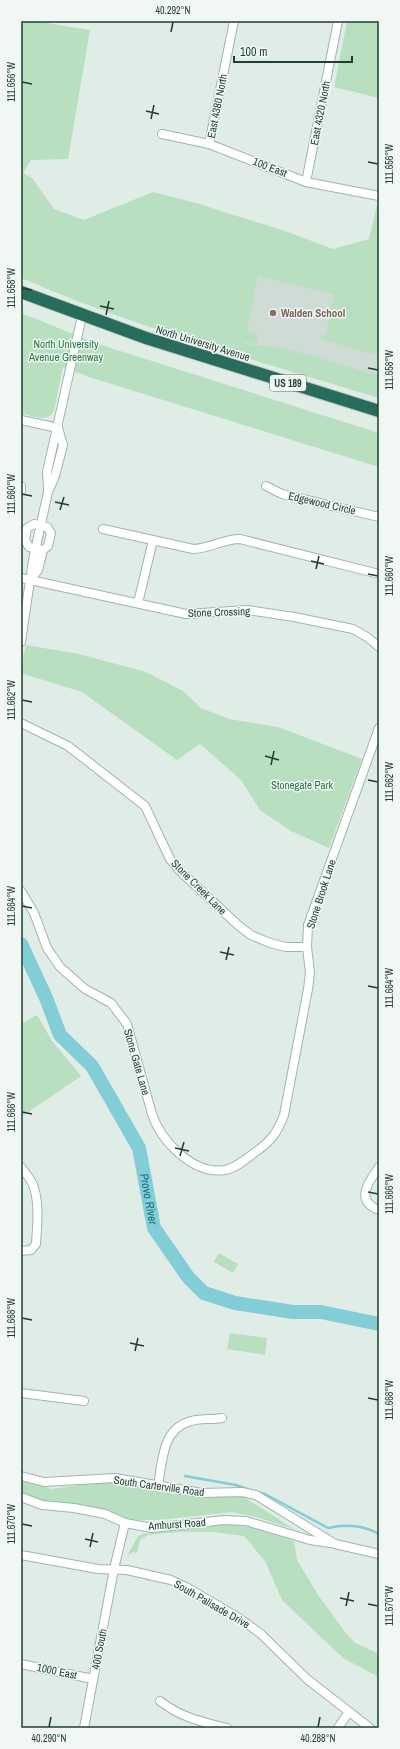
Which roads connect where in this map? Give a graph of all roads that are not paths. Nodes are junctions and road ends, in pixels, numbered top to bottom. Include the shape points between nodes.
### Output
1 (234, 21) edge
2 (338, 21) edge
3 (162, 134) dead end
4 (209, 144) junction
5 (306, 182) junction
6 (379, 196) edge
7 (21, 292) edge
8 (82, 316) junction
9 (379, 411) edge
10 (21, 420) edge
11 (58, 428) junction
12 (21, 486) edge
13 (266, 486) dead end
14 (21, 491) edge
15 (379, 517) edge
16 (40, 526) junction
17 (103, 529) dead end
18 (153, 540) junction
19 (39, 549) junction
20 (379, 574) edge
21 (21, 578) edge
22 (31, 580) junction
23 (138, 603) junction
24 (21, 642) edge
25 (379, 647) edge
26 (21, 723) edge
27 (379, 728) edge
28 (21, 891) edge
29 (307, 948) junction
30 (238, 1165) joint
31 (21, 1167) edge
32 (379, 1167) edge
33 (379, 1210) edge
34 (21, 1251) edge
35 (21, 1393) edge
36 (84, 1401) dead end
37 (222, 1418) dead end
38 (21, 1476) edge
39 (158, 1486) junction
40 (21, 1497) edge
41 (125, 1523) junction
42 (335, 1544) junction
43 (379, 1554) edge
44 (21, 1555) edge
45 (114, 1569) junction
46 (21, 1664) edge
47 (93, 1679) junction
48 (160, 1701) dead end
49 (348, 1713) junction
50 (84, 1728) edge
51 (227, 1728) edge
52 (338, 1728) edge
53 (370, 1728) edge

1 - 4 street, East 4380 North
2 - 5 street, East 4320 North
3 - 4 street, 100 East
4 - 5 street, 100 East
5 - 6 street, 100 East
7 - 8 highway, North University Avenue / US 189
8 - 9 highway, North University Avenue / US 189
8 - 11 street
10 - 11 street
11 - 16 street via 47,472 48,492
12 - 14 street
13 - 15 street, Edgewood Circle via 282,494
16 - 19 street
16 - 19 street via 47,527 51,533 48,546
16 - 19 street via 34,524 27,528 25,540 29,547
17 - 18 street
18 - 20 street via 204,549 230,539 240,539
18 - 23 street
19 - 22 street
21 - 22 street, Stone Crossing
22 - 23 street, Stone Crossing
22 - 24 street
23 - 25 street, Stone Crossing via 186,614 247,610 294,617 353,629
26 - 29 street, Stone Creek Lane via 68,746 145,806 170,858 239,926 251,935 270,943
27 - 29 street, Stone Brook Lane via 308,925
28 - 30 street, Stone Gate Lane via 34,913 47,948 60,967 85,989 111,1003 127,1024 156,1127 166,1141 200,1167 225,1170
29 - 30 street, Stone Brook Lane via 310,973 308,989 284,1115 279,1129 269,1143
31 - 34 street via 33,1185 36,1197 36,1244 31,1250
32 - 33 street via 368,1183 365,1194 370,1205
35 - 36 street
37 - 39 street via 186,1422 176,1428 166,1444
38 - 39 street, South Carterville Road via 44,1482 115,1478
39 - 42 street, South Carterville Road via 202,1493 242,1492 256,1495
40 - 41 street, Amhurst Road via 42,1505 105,1514
41 - 42 street, Amhurst Road via 152,1528 224,1520 246,1521 310,1540
41 - 45 street, 400 South
42 - 43 street, South Carterville Road
44 - 45 street, South Palisade Drive via 98,1569
45 - 47 street, 400 South
45 - 49 street, South Palisade Drive via 172,1580 239,1618 261,1634 306,1679
46 - 47 street, 1000 East
47 - 50 street, 400 South
48 - 51 street via 192,1720
49 - 52 street
49 - 53 street, South Palisade Drive

